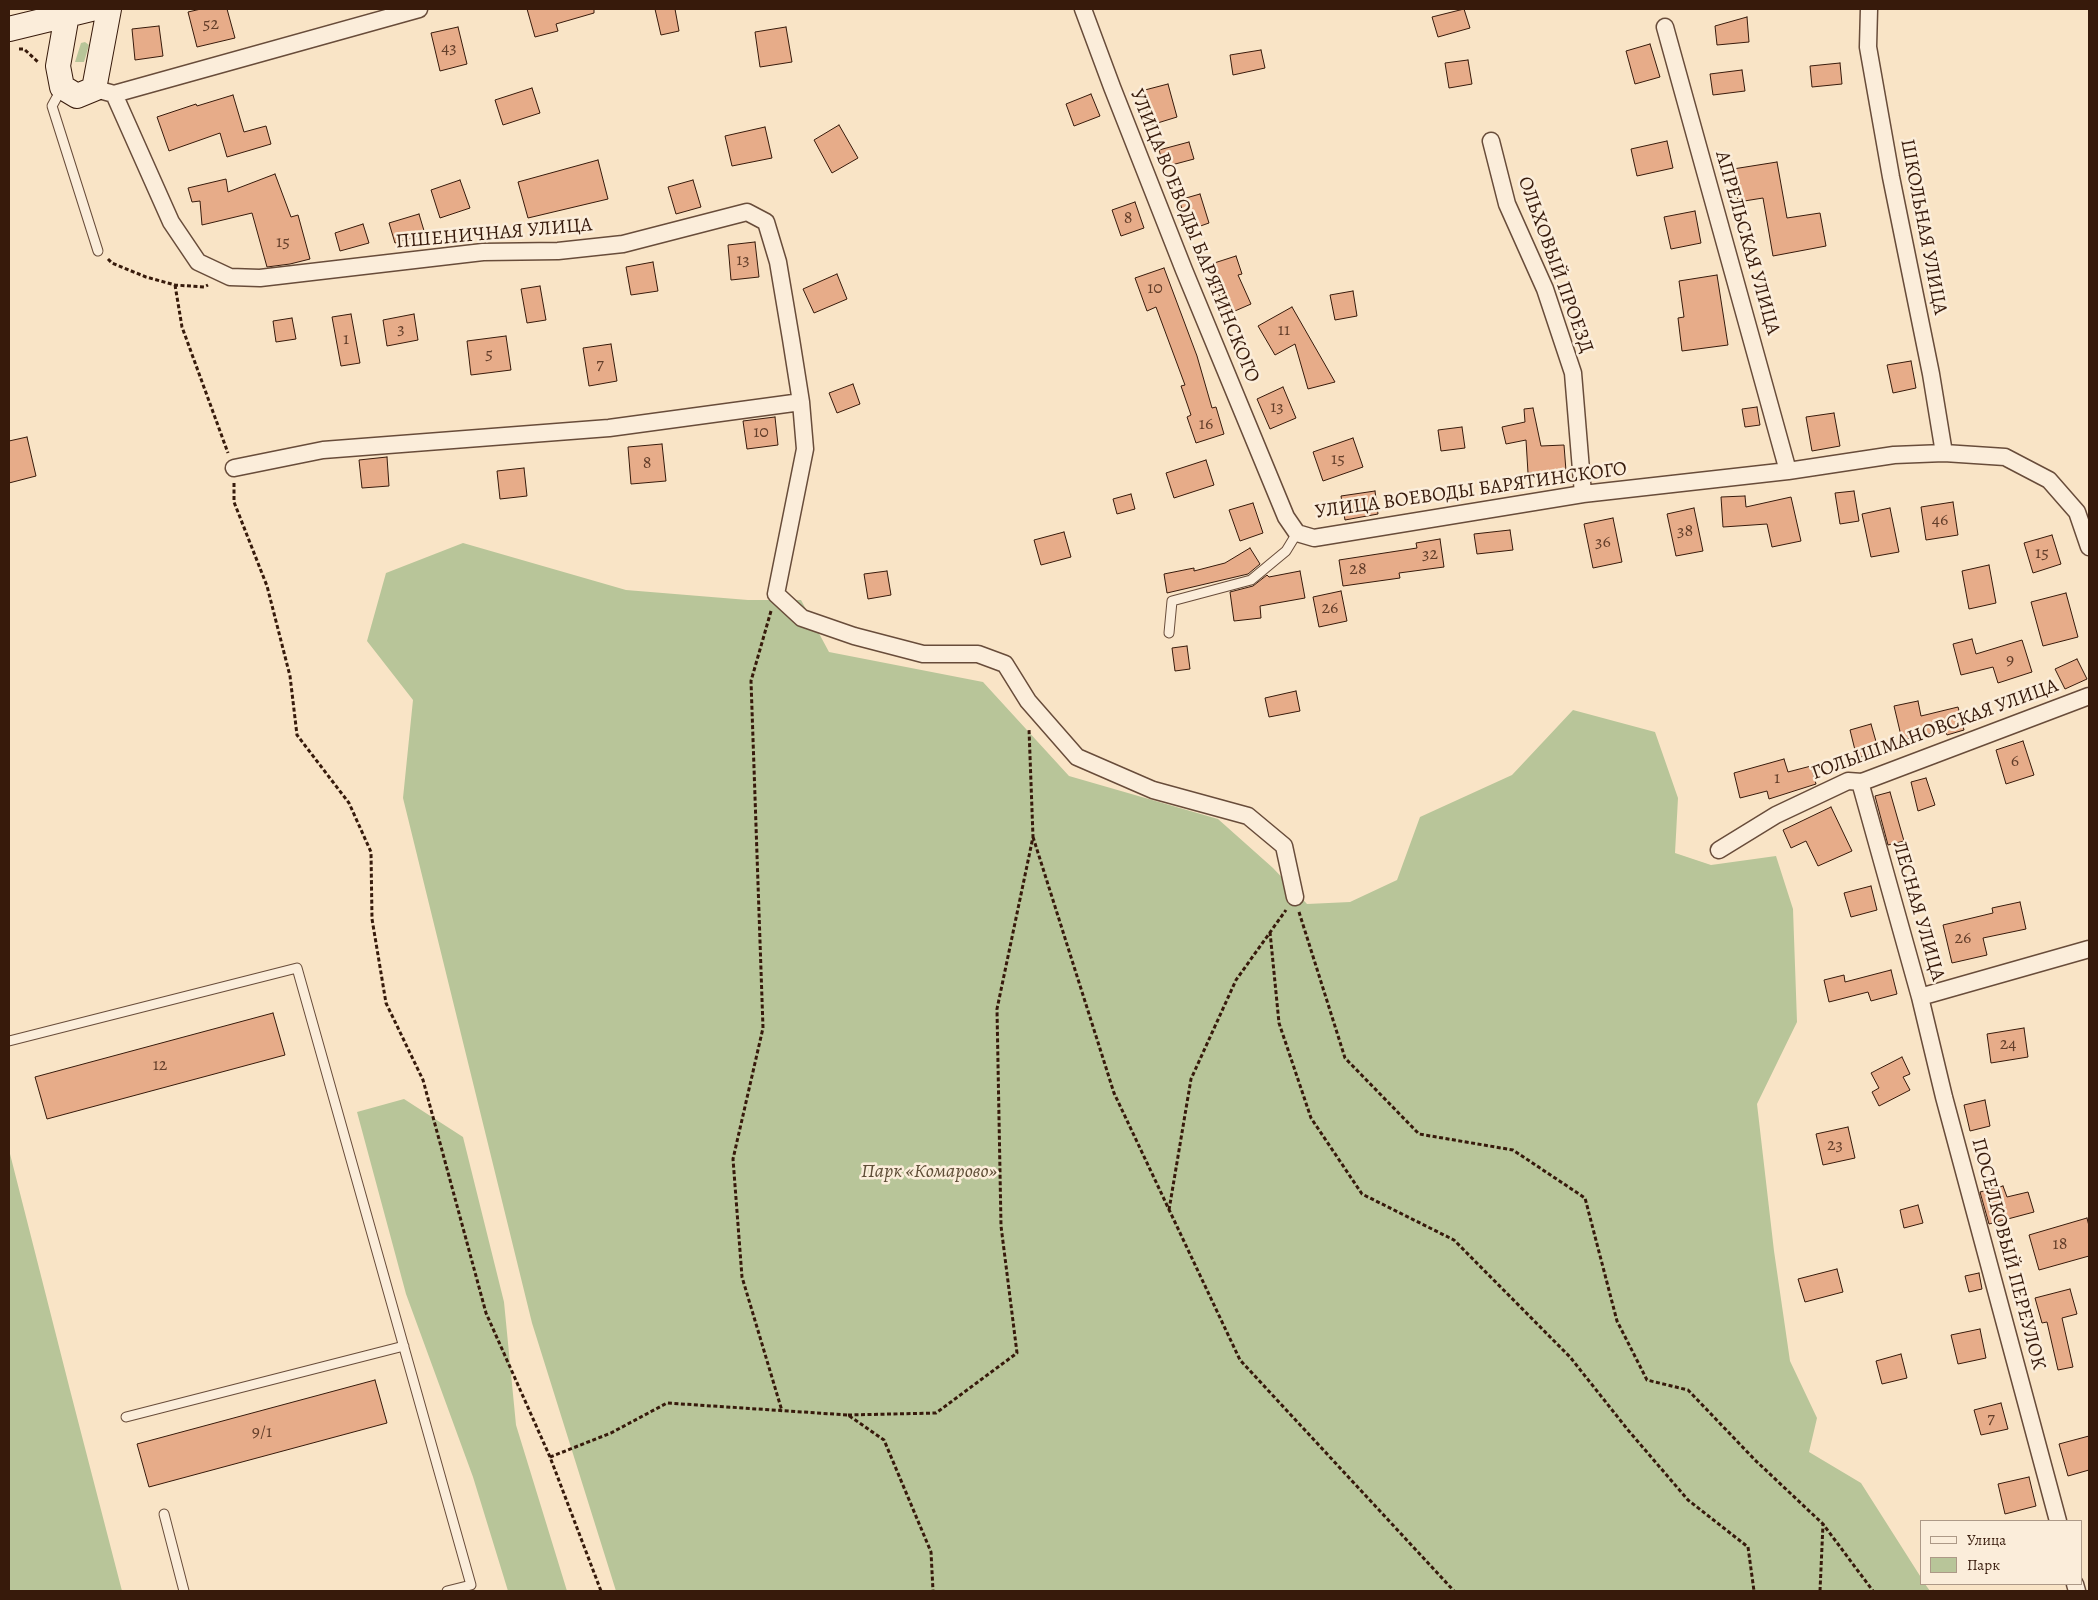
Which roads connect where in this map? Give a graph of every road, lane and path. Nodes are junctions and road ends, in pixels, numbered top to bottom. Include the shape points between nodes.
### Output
1 (91, 9) edge
2 (110, 9) edge
3 (419, 9) edge
4 (1083, 9) edge
5 (1869, 9) edge
6 (67, 12) edge
7 (1665, 27) dead end
8 (9, 29) edge
9 (62, 87) junction
10 (104, 91) junction
11 (1491, 141) dead end
12 (98, 250) joint
13 (230, 277) junction
14 (176, 285) junction
15 (801, 402) junction
16 (1944, 453) junction
17 (234, 468) junction
18 (1788, 471) junction
19 (1583, 494) junction
20 (1297, 533) junction
21 (2089, 547) edge
22 (776, 594) junction
23 (1169, 633) dead end
24 (2089, 696) edge
25 (1028, 701) junction
26 (1860, 782) junction
27 (1033, 837) junction
28 (1719, 850) dead end
29 (1295, 897) junction
30 (1270, 932) junction
31 (2089, 949) edge
32 (1920, 997) junction
33 (9, 1041) edge
34 (1169, 1210) junction
35 (404, 1346) junction
36 (782, 1411) junction
37 (848, 1415) junction
38 (126, 1417) dead end
39 (550, 1457) junction
40 (164, 1514) dead end
41 (2058, 1520) edge
42 (1823, 1524) junction
43 (184, 1591) edge
44 (448, 1591) edge
45 (600, 1591) edge
46 (933, 1591) edge
47 (1454, 1591) edge
48 (1754, 1591) edge
49 (1820, 1591) edge
50 (1873, 1591) edge

1 - 6 street
2 - 10 street
3 - 10 street
4 - 20 street, УЛИЦА ВОЕВОДЫ БАРЯТИНСКОГО via 1184,270 1286,517
5 - 16 street, ШКОЛЬНАЯ УЛИЦА via 1868,47
6 - 8 street
6 - 9 street via 58,66
7 - 18 street, АПРЕЛЬСКАЯ УЛИЦА
9 - 10 street via 77,96
9 - 12 lane via 52,106
10 - 13 street, ПШЕНИЧНАЯ УЛИЦА via 171,222 198,262
11 - 19 street, ОЛЬХОВЫЙ ПРОЕЗД via 1507,204 1544,289 1573,373
12 - 14 path via 112,263
13 - 14 path via 204,287
13 - 15 street, ПШЕНИЧНАЯ УЛИЦА via 260,278 483,252 558,251 623,244 747,212 766,222 778,262
14 - 17 path via 182,327
15 - 17 street via 609,428 323,450
15 - 22 street, ПШЕНИЧНАЯ УЛИЦА via 805,449
16 - 18 street, УЛИЦА ВОЕВОДЫ БАРЯТИНСКОГО via 1894,455
16 - 21 street, УЛИЦА ВОЕВОДЫ БАРЯТИНСКОГО via 2005,457 2049,480 2077,512
17 - 39 path via 234,502 267,586 290,676 297,735 349,803 371,852 372,919 386,1003 423,1080 486,1313
18 - 19 street, УЛИЦА ВОЕВОДЫ БАРЯТИНСКОГО
19 - 20 street, УЛИЦА ВОЕВОДЫ БАРЯТИНСКОГО via 1314,538
20 - 23 lane via 1286,551 1250,580 1172,601
22 - 25 street via 802,618 854,636 924,654 978,654 1005,664
22 - 36 path via 751,681 763,1028 733,1159 742,1278
24 - 26 street, ГОЛЫШМАНОВСКАЯ УЛИЦА
25 - 27 path
25 - 29 street via 1077,757 1153,790 1248,816 1284,846
26 - 28 street, ГОЛЫШМАНОВСКАЯ УЛИЦА via 1848,781 1776,814
26 - 32 street, ЛЕСНАЯ УЛИЦА
27 - 34 path via 1114,1093
27 - 37 path via 997,1009 1001,1226 1017,1353 936,1413
29 - 30 path
29 - 42 path via 1345,1058 1419,1134 1513,1150 1585,1198 1617,1321 1647,1380 1688,1390
30 - 34 path via 1236,980 1191,1079
30 - 48 path via 1278,1024 1311,1118 1362,1194 1454,1240 1563,1350 1688,1500 1748,1547
31 - 32 street, ЛЕСНАЯ УЛИЦА
32 - 41 street, ПОСЕЛКОВЫЙ ПЕРЕУЛОК
33 - 35 lane via 297,968
34 - 47 path via 1240,1360
35 - 38 lane
35 - 44 lane via 471,1585
36 - 37 path
36 - 39 path via 667,1403 611,1433
37 - 46 path via 884,1440 931,1552
39 - 45 path
40 - 43 lane
42 - 49 path
42 - 50 path

